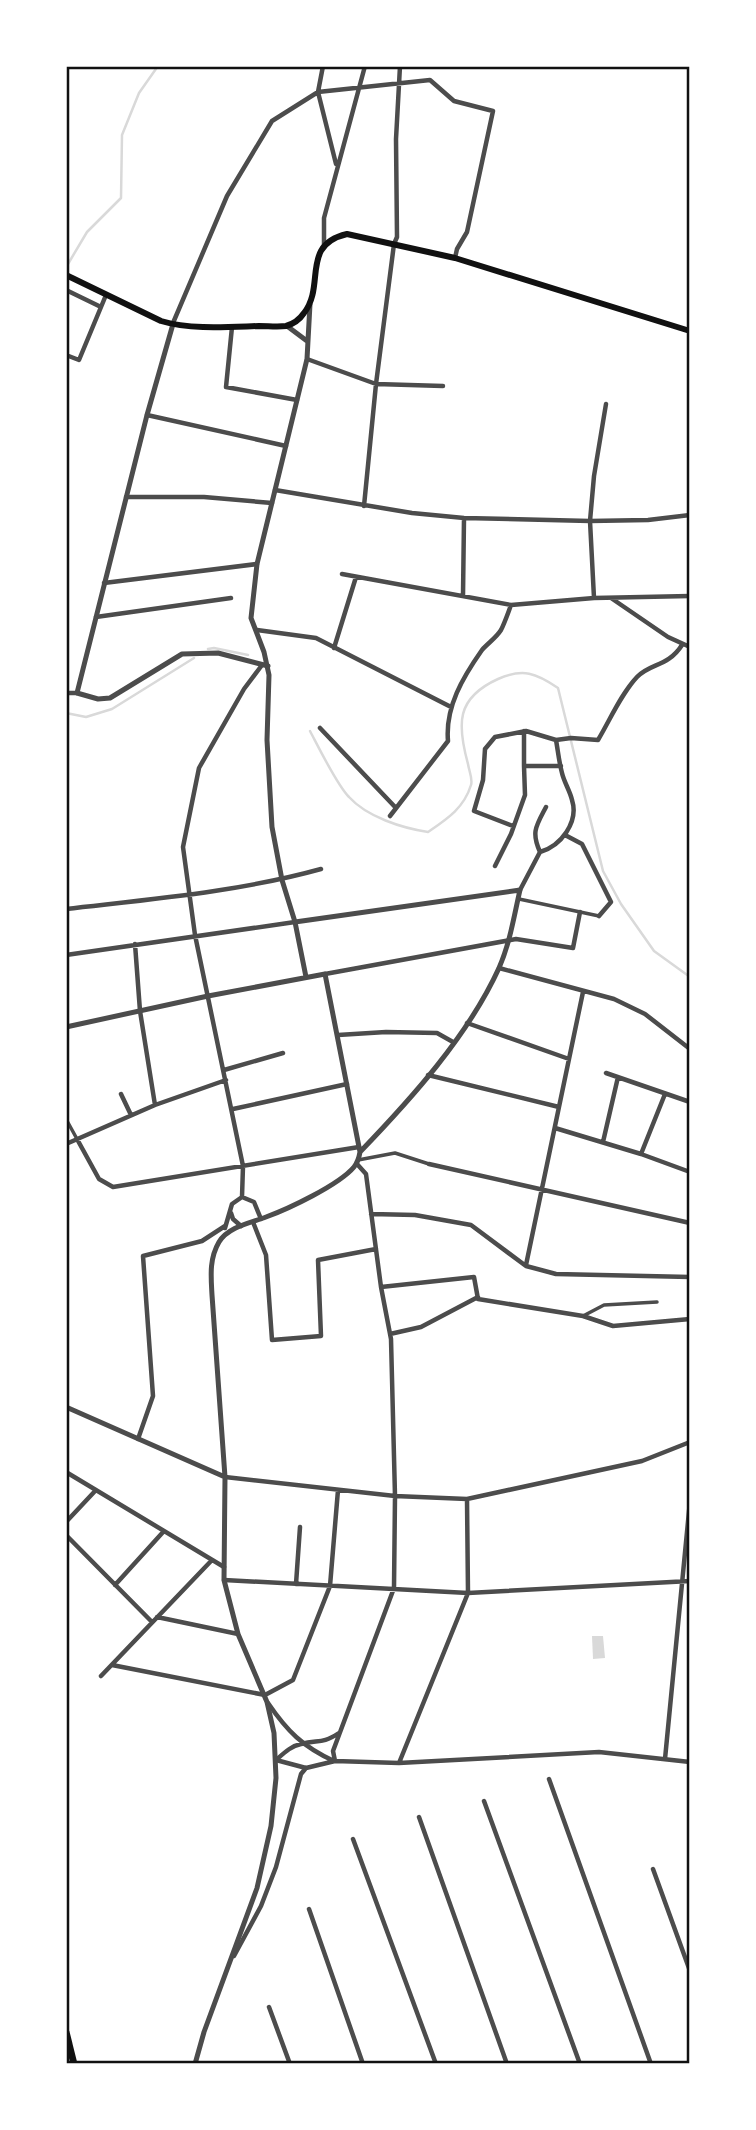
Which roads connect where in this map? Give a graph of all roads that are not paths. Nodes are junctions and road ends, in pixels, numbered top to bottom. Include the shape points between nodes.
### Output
1 (323, 66) edge
2 (365, 66) edge
3 (400, 66) edge
4 (398, 84) junction
5 (360, 89) junction
6 (318, 92) junction
7 (337, 167) junction
8 (394, 244) junction
9 (324, 245) junction
10 (455, 258) junction
11 (66, 275) edge
12 (66, 290) edge
13 (107, 294) junction
14 (310, 304) junction
15 (101, 307) junction
16 (173, 324) junction
17 (287, 326) junction
18 (232, 327) junction
19 (690, 331) edge
20 (307, 341) junction
21 (66, 355) edge
22 (307, 359) junction
23 (376, 384) junction
24 (443, 386) dead end
25 (297, 400) junction
26 (606, 404) dead end
27 (147, 415) junction
28 (286, 446) junction
29 (275, 491) junction
30 (126, 497) junction
31 (272, 503) junction
32 (364, 506) junction
33 (690, 515) edge
34 (464, 519) junction
35 (590, 521) junction
36 (257, 564) junction
37 (342, 574) dead end
38 (356, 577) junction
39 (103, 583) junction
40 (463, 596) junction
41 (690, 596) edge
42 (231, 598) dead end
43 (594, 598) junction
44 (611, 598) junction
45 (511, 605) junction
46 (96, 617) junction
47 (257, 629) junction
48 (682, 645) junction
49 (690, 647) edge
50 (334, 648) junction
51 (265, 665) junction
52 (66, 693) edge
53 (77, 694) junction
54 (451, 707) junction
55 (320, 728) dead end
56 (524, 732) junction
57 (556, 740) junction
58 (524, 766) junction
59 (561, 766) junction
60 (546, 807) dead end
61 (396, 808) junction
62 (390, 816) dead end
63 (513, 826) junction
64 (565, 835) junction
65 (540, 852) junction
66 (495, 866) dead end
67 (321, 869) dead end
68 (282, 880) junction
69 (520, 890) junction
70 (190, 895) junction
71 (518, 899) junction
72 (66, 909) edge
73 (580, 912) junction
74 (599, 916) joint
75 (295, 922) junction
76 (195, 935) junction
77 (509, 941) junction
78 (135, 944) junction
79 (66, 955) edge
80 (499, 968) junction
81 (325, 974) junction
82 (306, 977) junction
83 (583, 992) junction
84 (208, 996) junction
85 (140, 1010) junction
86 (467, 1023) junction
87 (66, 1027) edge
88 (338, 1035) junction
89 (453, 1042) junction
90 (690, 1049) edge
91 (283, 1053) dead end
92 (569, 1059) junction
93 (224, 1070) junction
94 (606, 1073) dead end
95 (428, 1075) junction
96 (618, 1077) junction
97 (226, 1080) junction
98 (347, 1084) junction
99 (121, 1094) dead end
100 (665, 1094) junction
101 (690, 1102) edge
102 (155, 1105) junction
103 (559, 1108) junction
104 (233, 1109) junction
105 (131, 1115) junction
106 (66, 1119) edge
107 (555, 1128) junction
108 (77, 1139) junction
109 (603, 1142) junction
110 (66, 1144) edge
111 (360, 1149) junction
112 (641, 1154) junction
113 (357, 1162) junction
114 (429, 1164) joint
115 (243, 1166) junction
116 (690, 1172) edge
117 (542, 1189) junction
118 (242, 1197) junction
119 (231, 1212) junction
120 (372, 1214) junction
121 (261, 1219) junction
122 (253, 1222) junction
123 (690, 1223) edge
124 (225, 1226) junction
125 (241, 1226) junction
126 (225, 1236) junction
127 (202, 1241) junction
128 (216, 1249) junction
129 (376, 1249) junction
130 (526, 1266) junction
131 (690, 1277) edge
132 (381, 1287) junction
133 (478, 1298) junction
134 (657, 1302) dead end
135 (583, 1316) junction
136 (690, 1319) edge
137 (390, 1334) junction
138 (66, 1407) edge
139 (138, 1439) junction
140 (690, 1442) edge
141 (66, 1472) edge
142 (225, 1477) junction
143 (96, 1490) junction
144 (338, 1490) junction
145 (395, 1496) junction
146 (467, 1499) junction
147 (690, 1501) edge
148 (66, 1522) edge
149 (300, 1527) dead end
150 (164, 1531) junction
151 (66, 1535) edge
152 (212, 1559) junction
153 (224, 1567) junction
154 (224, 1580) junction
155 (690, 1581) edge
156 (683, 1582) junction
157 (296, 1584) junction
158 (115, 1585) junction
159 (330, 1586) junction
160 (394, 1588) junction
161 (468, 1593) junction
162 (157, 1617) junction
163 (152, 1622) junction
164 (238, 1634) junction
165 (112, 1665) junction
166 (101, 1676) dead end
167 (265, 1695) junction
168 (267, 1702) junction
169 (340, 1732) junction
170 (303, 1743) junction
171 (276, 1759) junction
172 (665, 1759) junction
173 (335, 1761) junction
174 (690, 1762) edge
175 (399, 1763) junction
176 (306, 1768) junction
177 (549, 1779) dead end
178 (484, 1801) dead end
179 (419, 1817) dead end
180 (353, 1839) dead end
181 (653, 1869) dead end
182 (309, 1909) dead end
183 (232, 1961) junction
184 (690, 1971) edge
185 (269, 2007) dead end
186 (66, 2032) edge
187 (75, 2063) edge
188 (195, 2063) edge
189 (290, 2063) edge
190 (363, 2063) edge
191 (436, 2063) edge
192 (507, 2063) edge
193 (580, 2063) edge
194 (651, 2063) edge

1 - 6 street
2 - 5 street
3 - 4 street
4 - 5 street
4 - 8 street
4 - 10 street via 430,80 454,101 493,111 467,232
5 - 6 street
5 - 7 street
6 - 7 street
6 - 16 street via 272,121 228,196
7 - 9 street via 324,218
8 - 9 main road via 347,234
8 - 10 main road
8 - 23 street
9 - 14 main road
10 - 19 main road
11 - 13 main road
12 - 15 street
13 - 15 street
13 - 16 main road
14 - 17 main road
14 - 20 street
15 - 21 street via 79,360
16 - 18 main road
16 - 27 street
17 - 18 main road
17 - 20 street
18 - 25 street via 226,387
20 - 22 street
22 - 23 street
22 - 25 street
23 - 24 street
23 - 32 street
25 - 28 street
26 - 35 street
27 - 28 street
27 - 30 street
28 - 29 street
29 - 31 street
29 - 32 street
30 - 31 street
30 - 39 street
31 - 36 street
32 - 34 street
33 - 35 street
34 - 35 street
34 - 40 street
35 - 43 street
36 - 39 street
36 - 47 street via 251,618
37 - 38 street
38 - 40 street
38 - 50 street
39 - 46 street
40 - 45 street
41 - 44 street
42 - 46 street
43 - 44 street
43 - 45 street
44 - 48 street
45 - 54 street via 500,632 464,677
46 - 53 street
47 - 50 street via 316,638
47 - 51 street
48 - 49 street
48 - 57 street via 662,664 638,675 598,740
50 - 54 street
51 - 53 street via 218,653 182,654 110,698
51 - 68 street via 272,827
51 - 70 street via 244,689 199,768 183,847
52 - 53 street
54 - 61 street via 448,741
55 - 61 street
56 - 57 street
56 - 58 street
56 - 63 street via 495,737 485,749 474,811
57 - 59 street
58 - 59 street
58 - 63 street via 524,795
59 - 64 street via 573,802 573,817
60 - 65 street via 534,838
61 - 62 street
63 - 66 street
64 - 65 street via 552,849
64 - 74 street via 582,844 611,902
65 - 69 street
67 - 68 street
68 - 70 street
68 - 75 street
69 - 71 street
69 - 75 street
70 - 72 street
70 - 76 street
71 - 73 street
71 - 77 street
73 - 74 street
73 - 77 street via 573,948
75 - 76 street
75 - 82 street
76 - 78 street
76 - 84 street
77 - 80 street
77 - 81 street
78 - 79 street
78 - 85 street
80 - 83 street
80 - 86 street
81 - 82 street
81 - 88 street
82 - 84 street
83 - 90 street via 614,999 645,1014
83 - 92 street
84 - 85 street
84 - 93 street
85 - 87 street
85 - 102 street
86 - 89 street
86 - 92 street
88 - 89 street via 437,1033
88 - 98 street
89 - 95 street
91 - 93 street
92 - 103 street
93 - 97 street
94 - 96 street
95 - 103 street
95 - 111 street
96 - 100 street
96 - 109 street
97 - 102 street
97 - 104 street
98 - 104 street
98 - 111 street
99 - 105 street
100 - 101 street
100 - 112 street
102 - 105 street
103 - 107 street
104 - 115 street
105 - 108 street
106 - 108 street
107 - 109 street
107 - 117 street
108 - 110 street
108 - 115 street via 99,1179 113,1187
109 - 112 street
111 - 113 street
111 - 115 street
112 - 116 street
113 - 114 street via 395,1153
113 - 120 street via 366,1174
113 - 121 street via 348,1174
114 - 117 street
115 - 118 street
117 - 123 street
117 - 130 street
118 - 119 street via 234,1201
118 - 121 street via 254,1202
119 - 124 street
119 - 125 street
120 - 129 street
120 - 130 street via 471,1225
121 - 122 street
122 - 125 street
122 - 129 street via 265,1255 272,1340 321,1336 318,1260
124 - 126 street
124 - 127 street
125 - 126 street
126 - 128 street
127 - 128 street
127 - 139 street via 143,1256 153,1396
128 - 142 street via 211,1284
129 - 132 street
130 - 131 street via 556,1274
132 - 133 street via 474,1277
132 - 137 street
133 - 135 street
133 - 137 street via 421,1326
134 - 135 street via 604,1305
135 - 136 street via 613,1326
137 - 145 street
138 - 139 street
139 - 142 street
140 - 146 street via 642,1461
141 - 143 street
142 - 144 street
142 - 153 street
143 - 148 street
143 - 150 street
144 - 145 street
144 - 159 street
145 - 146 street
145 - 160 street
146 - 161 street
147 - 156 street
149 - 157 street
150 - 152 street
150 - 158 street
151 - 158 street
152 - 153 street
152 - 162 street
153 - 154 street
154 - 157 street
154 - 164 street
155 - 156 street
156 - 161 street
156 - 172 street
157 - 159 street
158 - 163 street
159 - 160 street
159 - 167 street via 293,1680
160 - 161 street
160 - 169 street
161 - 175 street
162 - 163 street
162 - 164 street
163 - 165 street
164 - 167 street
165 - 166 street
165 - 167 street
167 - 168 street
168 - 170 street via 285,1728
168 - 171 street
169 - 170 street via 321,1743
169 - 173 street via 333,1751
170 - 171 street
170 - 173 street
171 - 176 street
171 - 183 street via 271,1826 257,1888
172 - 174 street
172 - 175 street via 599,1752
173 - 175 street
173 - 176 street
176 - 183 street via 276,1867
177 - 194 street
178 - 193 street
179 - 192 street
180 - 191 street
181 - 184 street
182 - 190 street
183 - 188 street
185 - 189 street
186 - 187 main road

